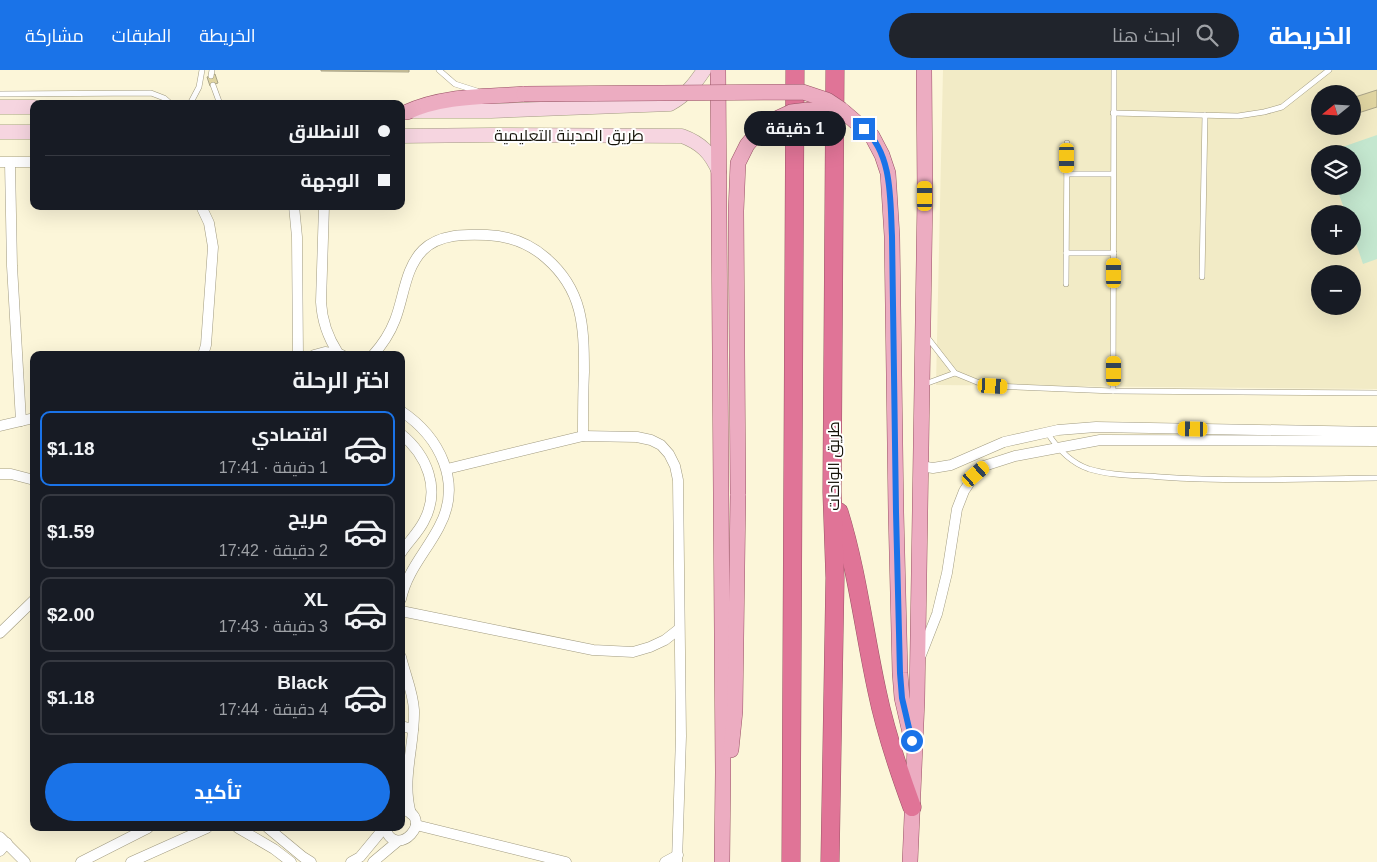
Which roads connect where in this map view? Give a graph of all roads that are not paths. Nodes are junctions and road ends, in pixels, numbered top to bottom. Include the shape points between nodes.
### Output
1 (202, 70) edge
2 (439, 70) edge
3 (704, 70) edge
4 (718, 70) edge
5 (795, 70) edge
6 (835, 70) edge
7 (924, 70) edge
8 (1114, 70) edge
9 (1329, 70) edge
10 (213, 85) dead end
11 (0, 94) edge
12 (498, 96) junction
13 (166, 100) edge
14 (192, 100) edge
15 (219, 100) edge
16 (0, 107) edge
17 (30, 107) edge
18 (405, 111) edge
19 (405, 111) edge
20 (491, 111) junction
21 (843, 111) junction
22 (1113, 114) junction
23 (1205, 115) junction
24 (0, 132) edge
25 (30, 132) edge
26 (491, 134) junction
27 (405, 136) edge
28 (1067, 143) dead end
29 (30, 162) edge
30 (5, 163) edge
31 (720, 174) junction
32 (1067, 174) junction
33 (1113, 174) junction
34 (203, 210) edge
35 (294, 210) edge
36 (324, 210) edge
37 (1066, 253) junction
38 (1114, 253) junction
39 (1202, 277) dead end
40 (1066, 284) dead end
41 (922, 331) junction
42 (204, 351) edge
43 (298, 351) edge
44 (338, 351) edge
45 (377, 351) edge
46 (955, 373) junction
47 (922, 386) junction
48 (1113, 391) junction
49 (1377, 393) edge
50 (405, 414) edge
51 (30, 419) edge
52 (21, 421) junction
53 (0, 426) edge
54 (1193, 429) junction
55 (1047, 432) junction
56 (1377, 432) edge
57 (583, 436) junction
58 (405, 437) edge
59 (1192, 441) junction
60 (1377, 441) edge
61 (1058, 448) junction
62 (920, 466) junction
63 (446, 469) junction
64 (0, 474) edge
65 (1377, 478) edge
66 (30, 479) edge
67 (832, 492) junction
68 (425, 519) junction
69 (440, 526) junction
70 (405, 547) edge
71 (405, 588) edge
72 (30, 604) edge
73 (405, 612) edge
74 (679, 629) junction
75 (0, 633) edge
76 (918, 661) junction
77 (405, 672) edge
78 (405, 727) edge
79 (413, 729) junction
80 (916, 753) junction
81 (723, 772) junction
82 (912, 807) junction
83 (405, 811) edge
84 (411, 814) junction
85 (416, 825) junction
86 (142, 831) edge
87 (200, 831) edge
88 (243, 831) edge
89 (272, 831) edge
90 (382, 831) edge
91 (386, 831) edge
92 (4, 840) edge
93 (398, 841) junction
94 (0, 852) edge
95 (678, 859) edge
96 (25, 862) edge
97 (81, 862) edge
98 (131, 862) edge
99 (291, 862) edge
100 (311, 862) edge
101 (351, 862) edge
102 (373, 862) edge
103 (566, 862) edge
104 (664, 862) edge
105 (722, 862) edge
106 (791, 862) edge
107 (830, 862) edge
108 (910, 862) edge

1 - 14 lane
2 - 12 lane via 456,84
3 - 20 street, طريق المدينة التعليمية via 692,88 670,104
4 - 31 main road
5 - 106 highway
6 - 67 highway, طريق الواحات
7 - 41 main road
8 - 22 lane
9 - 23 lane via 1282,107 1238,116
10 - 15 lane
11 - 13 lane via 151,93
12 - 18 main road via 436,102
12 - 21 main road, bridge via 803,92 827,100
16 - 17 street
19 - 20 street, طريق المدينة التعليمية
20 - 26 street
21 - 80 main road via 872,136 888,174 902,698
21 - 81 main road, bridge via 808,110 778,118 761,128 738,163 735,711 730,751
22 - 23 lane
22 - 33 lane
23 - 39 lane
24 - 25 street
26 - 27 street, طريق المدينة التعليمية
26 - 31 street, طريق المدينة التعليمية via 682,136 706,150
28 - 32 lane
29 - 30 street
30 - 52 street
31 - 81 main road
32 - 33 lane
32 - 37 lane
33 - 38 lane
34 - 42 street via 213,247
35 - 43 street
36 - 44 street via 322,316 325,329
37 - 38 lane
37 - 40 lane
38 - 48 lane
41 - 46 lane
41 - 47 main road
45 - 57 street via 395,320 415,259 424,249 435,242 466,234 519,241 553,264 575,295 581,313 584,332
46 - 47 lane
46 - 48 lane via 993,386
47 - 62 main road
48 - 49 lane
50 - 63 street via 426,432
51 - 52 street
52 - 53 street
54 - 55 street via 1096,427
54 - 56 street
54 - 59 street
55 - 61 lane
55 - 62 street via 1004,442 952,465
57 - 63 street
57 - 74 street via 650,440 661,445 672,460 678,480
58 - 68 street via 412,442 427,466 432,493
59 - 60 street
59 - 61 street via 1100,440
61 - 65 lane via 1087,468 1106,473 1182,478
61 - 76 street via 984,466 964,491 957,509 937,614
62 - 76 main road
63 - 69 street via 448,498
64 - 66 street
67 - 82 highway via 849,546 882,715
67 - 107 highway, طريق الواحات via 835,578
68 - 69 street
68 - 70 street
69 - 71 street via 412,569
72 - 75 street
73 - 74 street via 593,650 634,652 664,640
74 - 95 street
76 - 80 main road
77 - 79 street via 412,697
78 - 79 street
79 - 84 street via 406,782
80 - 82 main road
81 - 105 main road
82 - 108 main road
83 - 84 street
84 - 85 street
85 - 93 street via 412,835
85 - 103 street
86 - 97 street
87 - 98 street
88 - 99 street
89 - 100 street
90 - 101 street via 360,857
91 - 93 street
92 - 94 street
92 - 96 street
93 - 102 street
95 - 104 street

